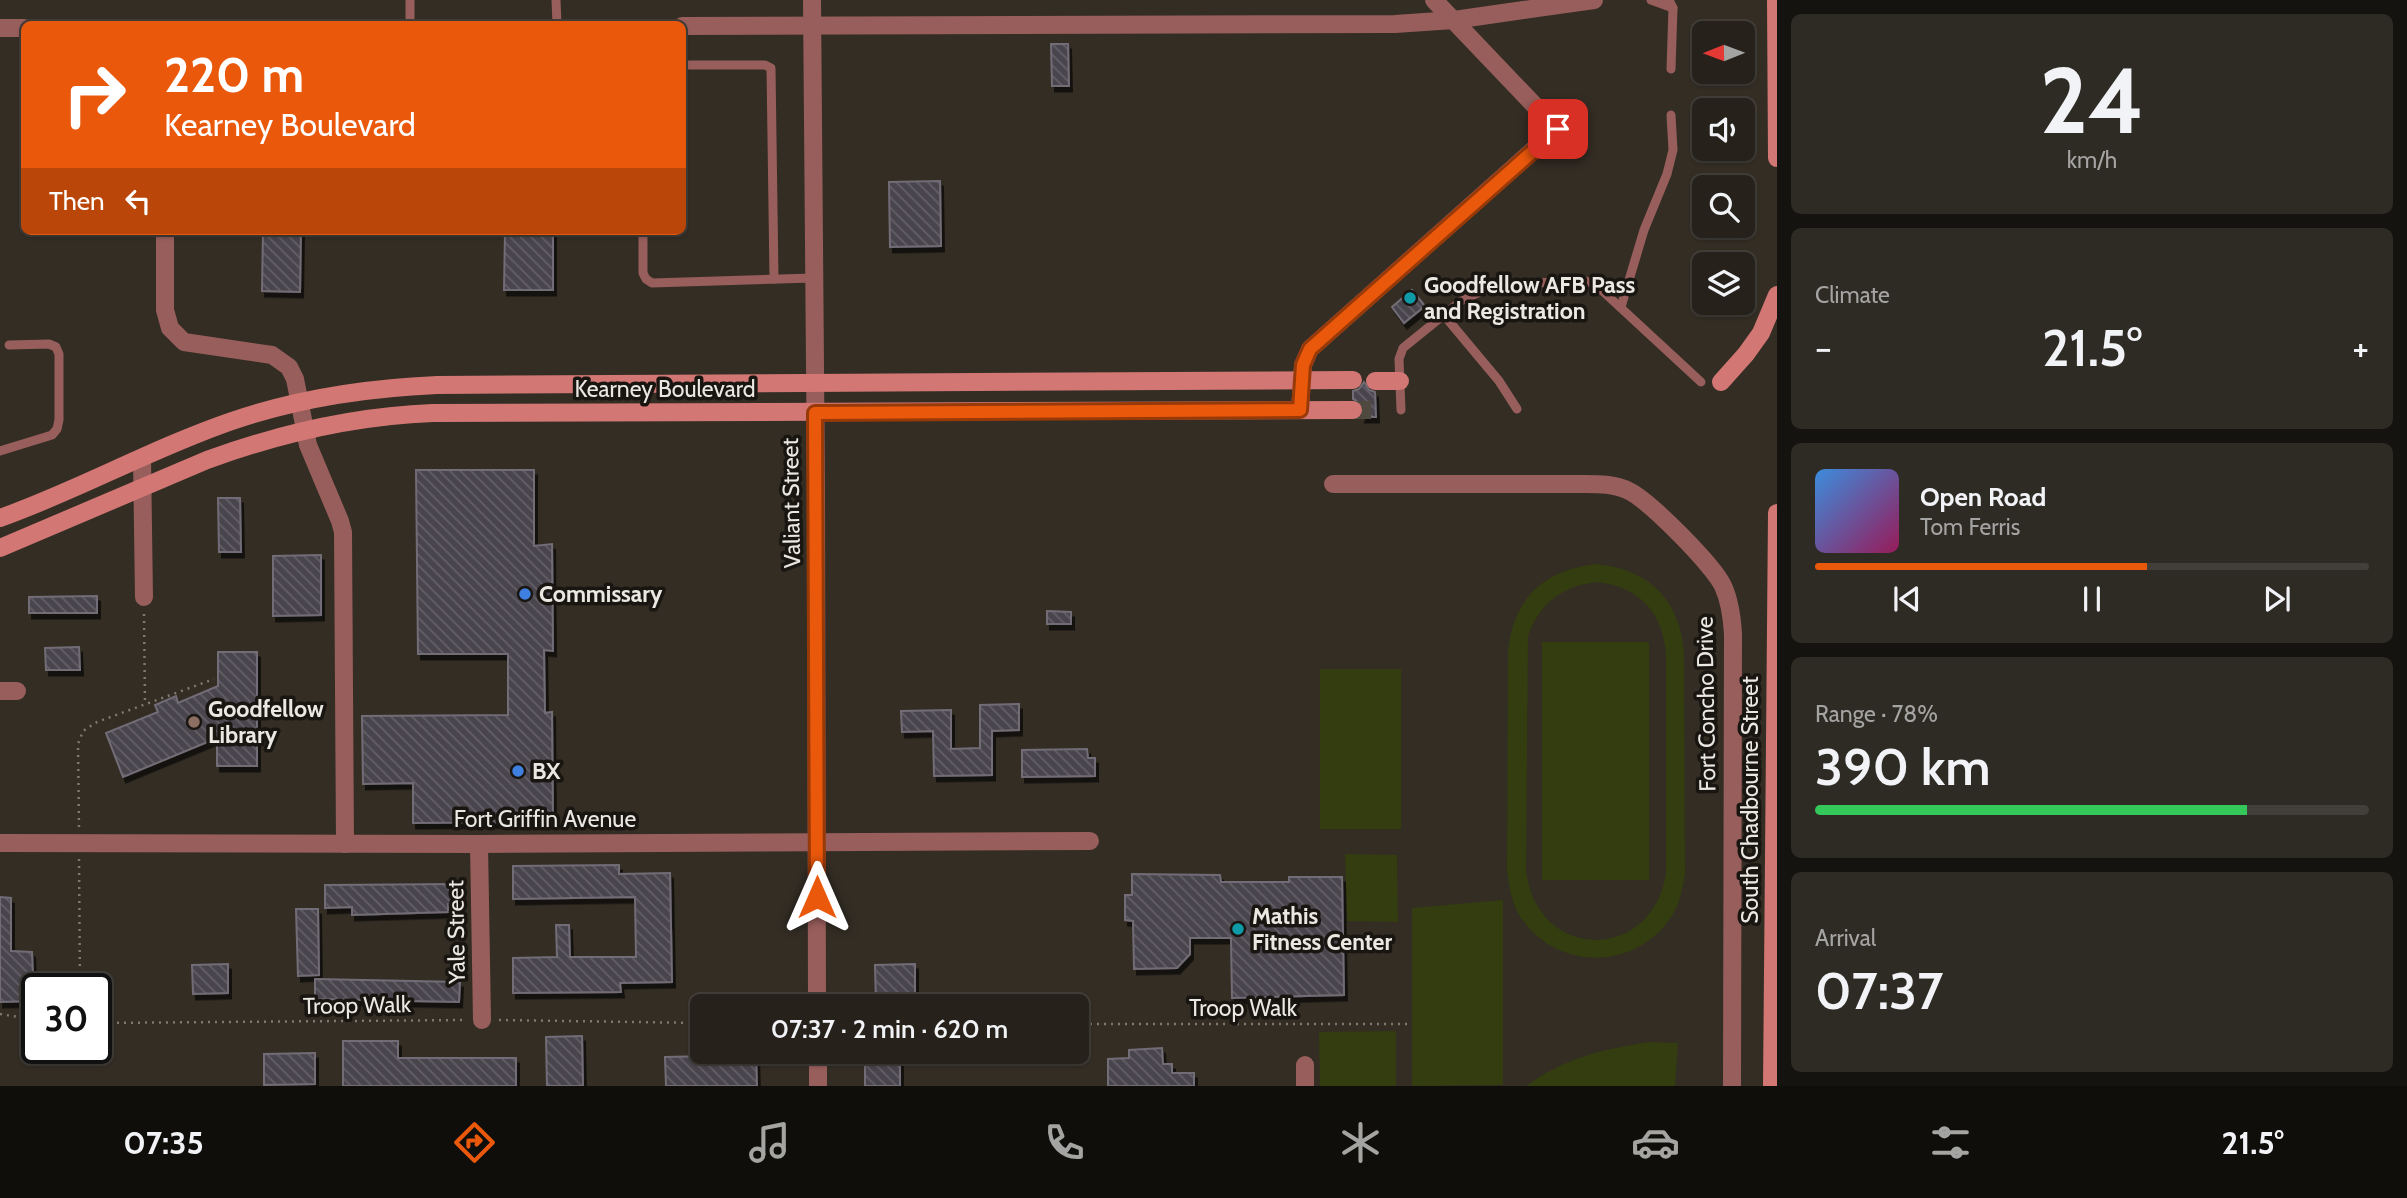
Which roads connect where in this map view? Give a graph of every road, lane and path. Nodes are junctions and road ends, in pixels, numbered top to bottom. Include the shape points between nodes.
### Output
1 (410, 0) edge
2 (556, 0) edge
3 (812, 0) edge
4 (1434, 0) edge
5 (1594, 0) edge
6 (1651, 0) edge
7 (1776, 0) edge
8 (1674, 3) edge
9 (1454, 20) junction
10 (410, 21) edge
11 (557, 21) edge
12 (686, 26) edge
13 (812, 26) junction
14 (0, 28) edge
15 (21, 28) edge
16 (686, 65) edge
17 (1671, 69) dead end
18 (1671, 115) dead end
19 (1777, 158) edge
20 (165, 235) edge
21 (643, 235) edge
22 (814, 278) junction
23 (774, 279) junction
24 (1777, 295) edge
25 (1621, 307) junction
26 (1443, 314) junction
27 (9, 345) dead end
28 (1301, 380) junction
29 (1353, 380) dead end
30 (1375, 381) dead end
31 (1400, 381) junction
32 (1701, 382) dead end
33 (1721, 382) dead end
34 (815, 384) junction
35 (300, 402) junction
36 (1517, 409) dead end
37 (1300, 410) junction
38 (1353, 410) tunnel mouth
39 (1401, 410) dead end
40 (815, 413) junction
41 (304, 429) junction
42 (0, 451) edge
43 (142, 459) junction
44 (1333, 484) dead end
45 (143, 486) junction
46 (1777, 513) edge
47 (0, 518) edge
48 (0, 548) edge
49 (144, 597) joint
50 (215, 679) dead end
51 (145, 705) junction
52 (79, 834) dead end
53 (1090, 841) dead end
54 (816, 842) junction
55 (0, 843) edge
56 (345, 844) junction
57 (479, 844) junction
58 (79, 859) dead end
59 (80, 973) edge
60 (817, 994) edge
61 (0, 1014) edge
62 (21, 1017) edge
63 (482, 1020) junction
64 (112, 1023) edge
65 (690, 1023) edge
66 (1089, 1024) edge
67 (1409, 1024) dead end
68 (818, 1064) edge
69 (1305, 1065) dead end
70 (818, 1086) edge
71 (1305, 1086) edge
72 (1732, 1086) edge
73 (1772, 1086) edge

1 - 10 lane
2 - 11 lane
3 - 13 street, Valiant Street
4 - 9 street
5 - 9 street
6 - 8 lane
7 - 19 street
8 - 17 lane
9 - 13 street
9 - 28 street via 1558,129 1310,349
12 - 13 street
13 - 22 street, Valiant Street
14 - 15 street
16 - 23 lane via 771,68
18 - 25 lane via 1667,174
20 - 35 street via 165,310 177,337 282,360 295,379
21 - 23 lane via 643,273 652,283
22 - 23 lane
22 - 34 street, Valiant Street
24 - 33 street via 1761,333
25 - 26 lane via 1595,284 1582,280 1482,291
25 - 32 lane
26 - 31 lane via 1403,348
26 - 36 lane
27 - 42 lane via 56,347 59,420 52,435
28 - 29 street, Kearney Boulevard
28 - 34 street, Kearney Boulevard
28 - 37 street
30 - 31 street
31 - 39 lane
34 - 35 street, Kearney Boulevard via 413,386
34 - 40 street, Valiant Street
35 - 41 street
35 - 43 street, Kearney Boulevard via 233,421
37 - 38 street, Kearney Boulevard
37 - 40 street, Kearney Boulevard
40 - 41 street, Kearney Boulevard via 424,414
40 - 54 street, Valiant Street
41 - 45 street, Kearney Boulevard
41 - 56 street via 342,532
43 - 45 street
43 - 47 street, Kearney Boulevard
44 - 72 street, Fort Concho Drive via 1617,487 1648,505 1717,573 1729,599 1732,634
45 - 48 street, Kearney Boulevard
45 - 49 street
46 - 73 street, South Chadbourne Street
49 - 51 path
50 - 51 path
51 - 52 path via 88,726 80,737
53 - 54 street, Fort Griffin Avenue
54 - 57 street, Fort Griffin Avenue
54 - 60 street, Valiant Street
55 - 56 street, Fort Griffin Avenue
56 - 57 street, Fort Griffin Avenue
57 - 63 street, Yale Street
58 - 59 path
61 - 62 path
63 - 64 path, Troop Walk
63 - 65 path, Troop Walk
66 - 67 path, Troop Walk
68 - 70 street
69 - 71 street

